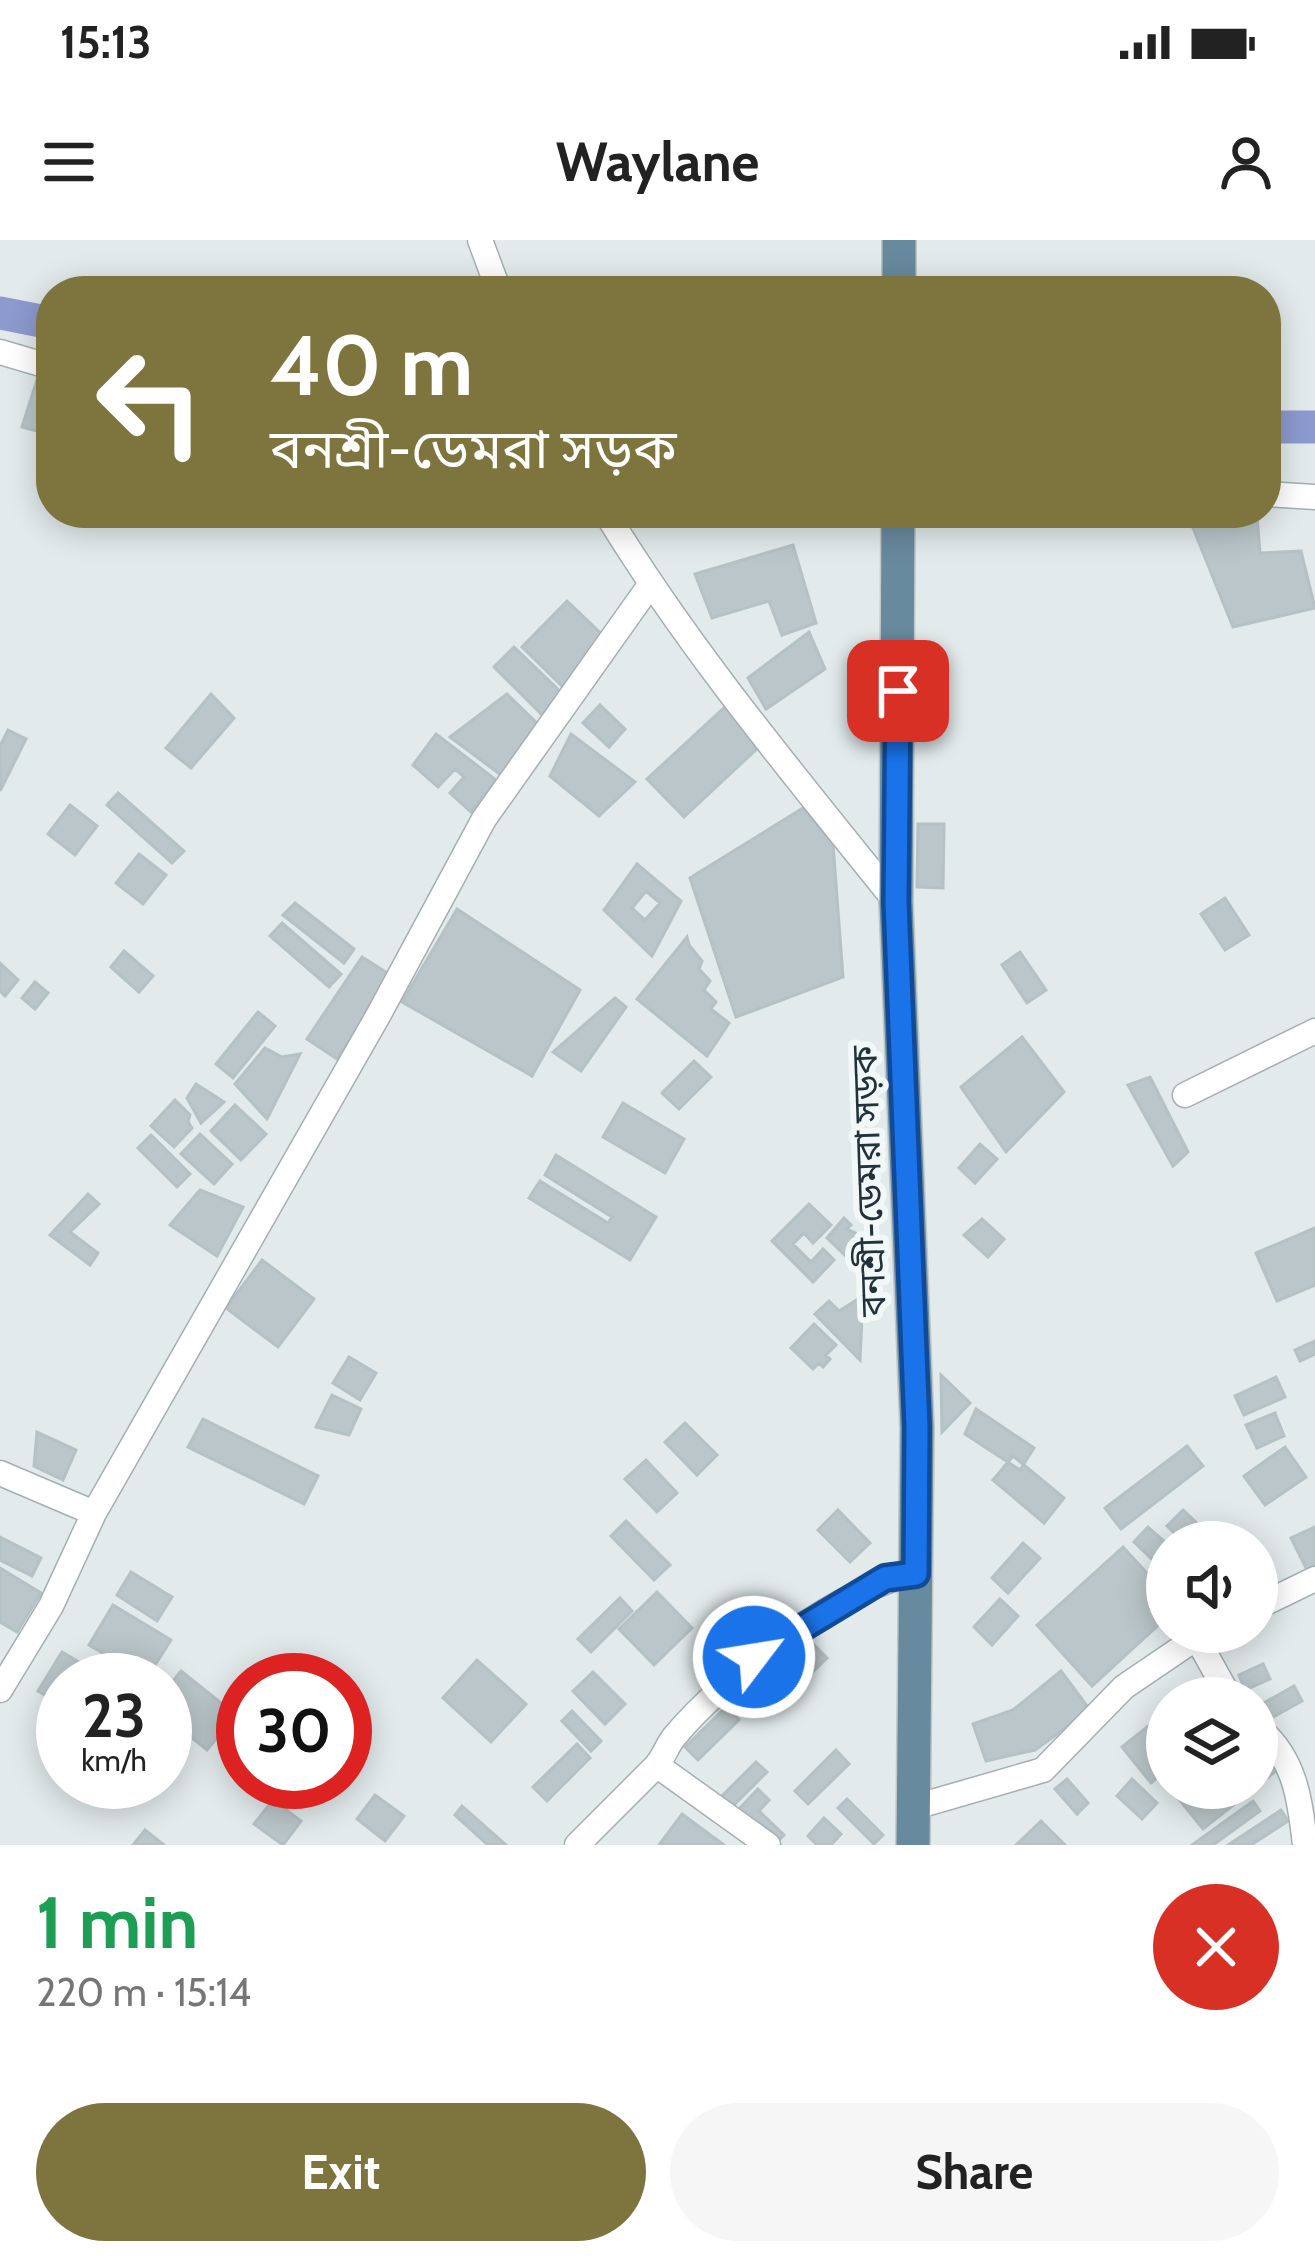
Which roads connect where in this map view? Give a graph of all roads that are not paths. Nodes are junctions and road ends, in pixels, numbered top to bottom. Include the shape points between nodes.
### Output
1 (480, 240) edge
2 (899, 240) edge
3 (493, 276) edge
4 (898, 276) edge
5 (0, 352) edge
6 (36, 363) edge
7 (1281, 495) edge
8 (1315, 497) edge
9 (615, 528) edge
10 (898, 528) edge
11 (650, 585) junction
12 (896, 902) junction
13 (1315, 1031) edge
14 (1185, 1095) dead end
15 (0, 1473) edge
16 (94, 1514) junction
17 (916, 1574) junction
18 (1315, 1579) edge
19 (1278, 1597) edge
20 (1173, 1653) edge
21 (0, 1690) edge
22 (1278, 1749) edge
23 (654, 1768) junction
24 (915, 1807) junction
25 (577, 1845) edge
26 (768, 1845) edge
27 (914, 1845) edge
28 (1305, 1845) edge

1 - 3 street
2 - 4 main road
5 - 6 street
7 - 8 street
9 - 11 street
10 - 12 main road, বনশ্রী-ডেমরা সড়ক
11 - 12 street
11 - 16 street via 484,819
12 - 17 main road, বনশ্রী-ডেমরা সড়ক
13 - 14 street
15 - 16 street
16 - 21 street
17 - 23 street via 885,1578 754,1657 670,1741
17 - 24 main road, বনশ্রী-ডেমরা সড়ক
18 - 19 street
20 - 24 street via 1124,1687 1042,1770
22 - 28 street via 1295,1781
23 - 25 street
23 - 26 street
24 - 27 main road, বনশ্রী-ডেমরা সড়ক

